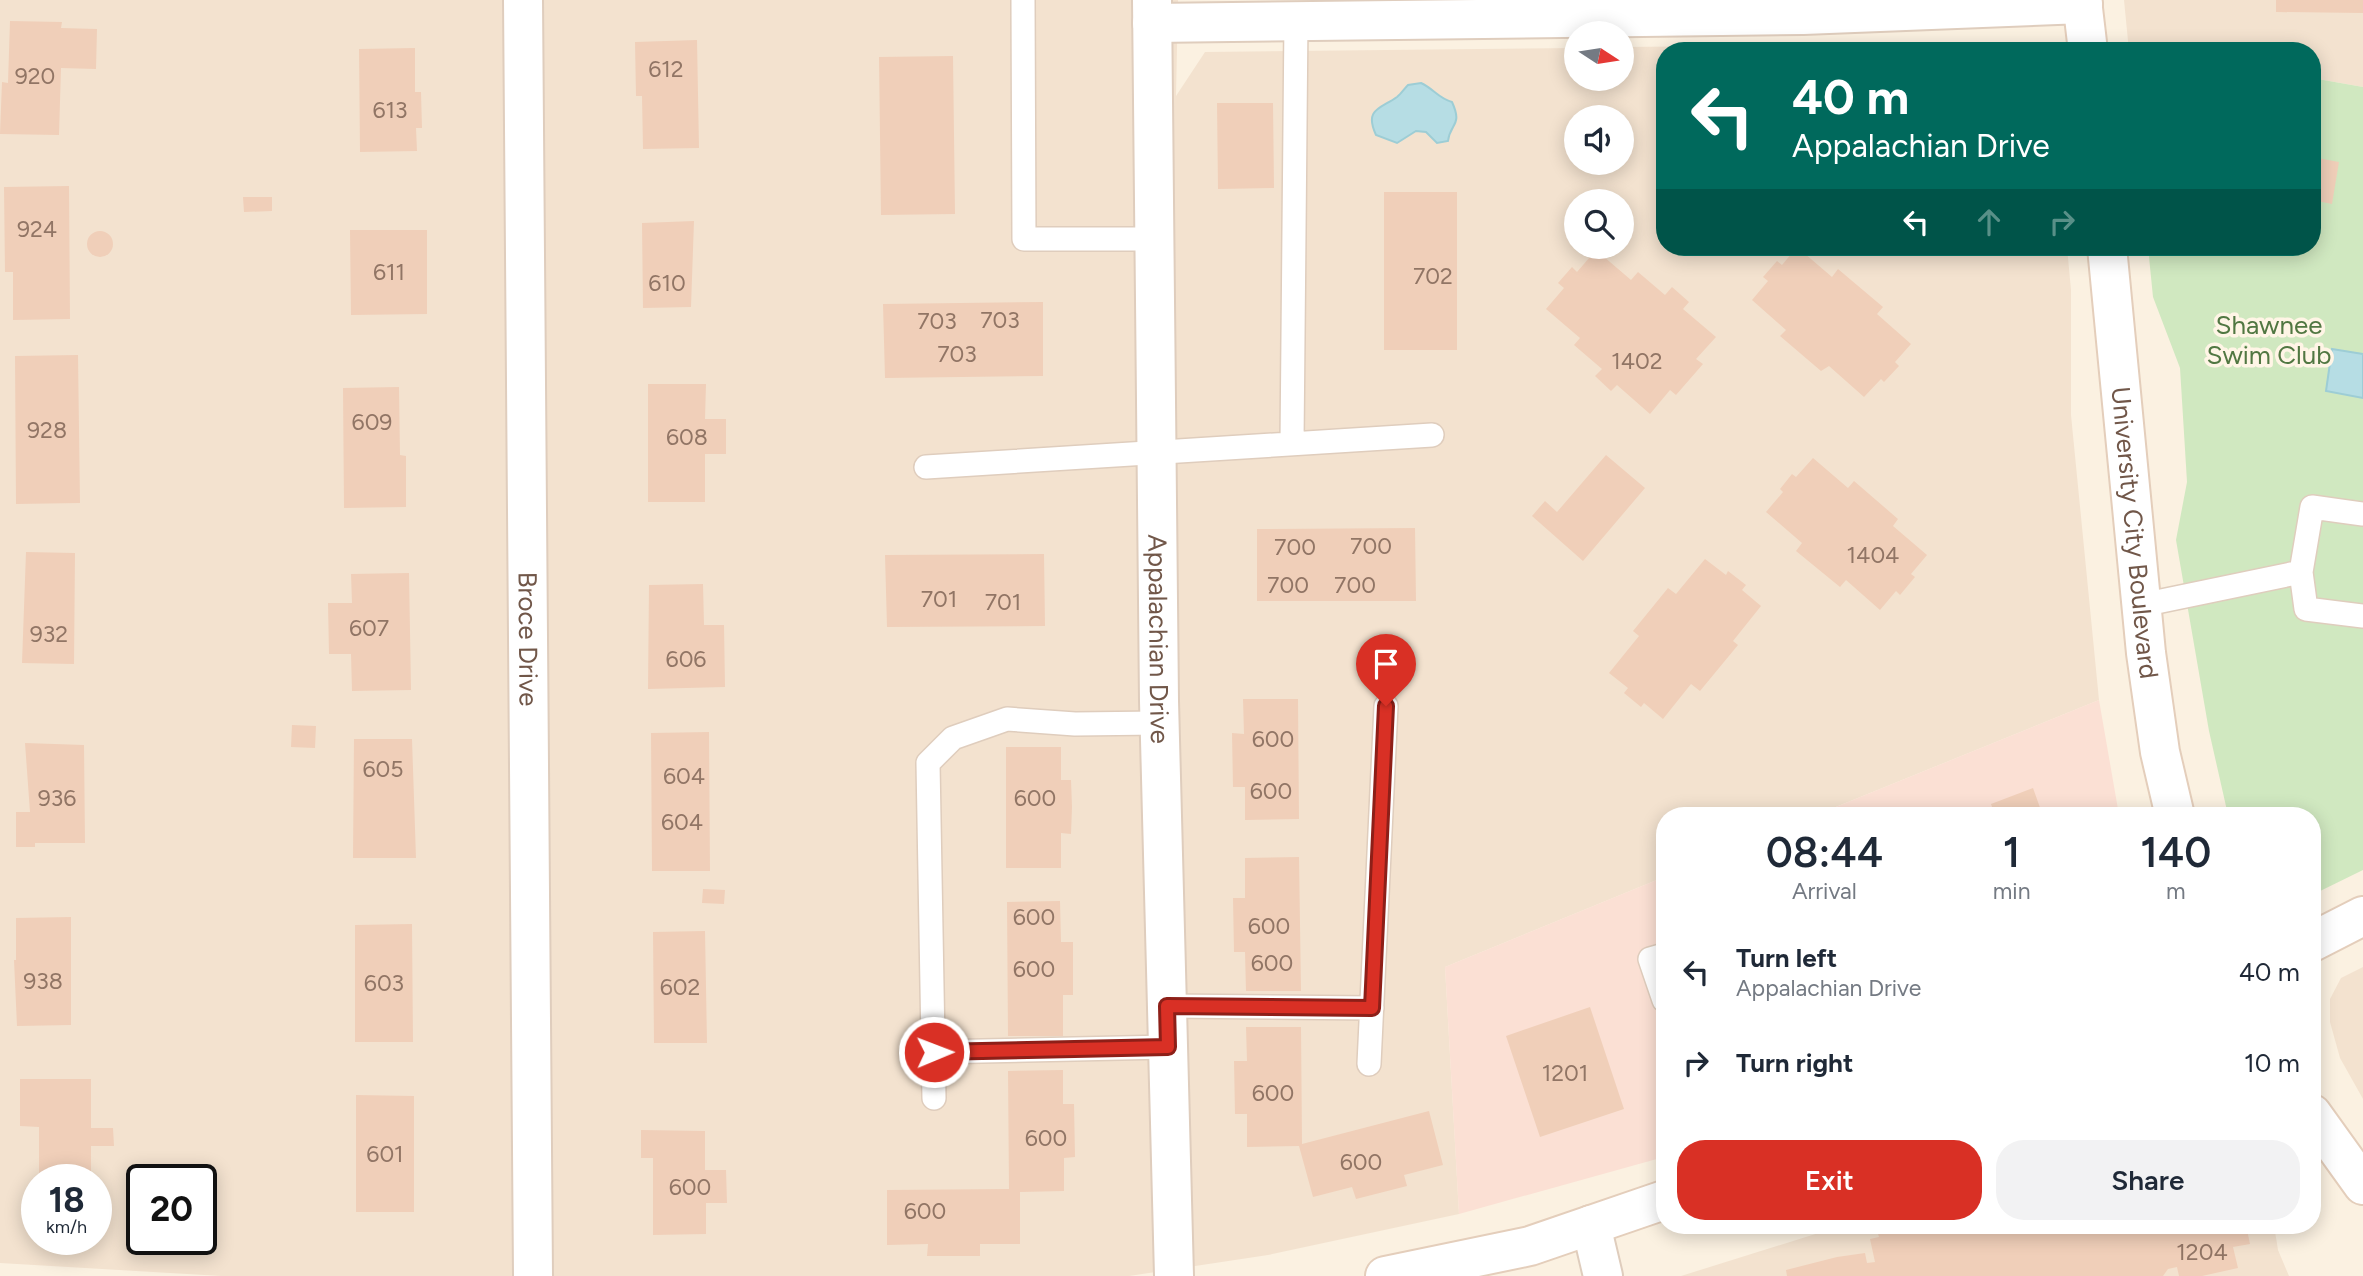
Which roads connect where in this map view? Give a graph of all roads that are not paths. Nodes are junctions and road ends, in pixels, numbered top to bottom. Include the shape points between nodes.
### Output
1 (523, 0) edge
2 (1023, 0) edge
3 (2083, 2) edge
4 (1152, 11) edge
5 (1296, 19) junction
6 (2087, 42) edge
7 (1154, 239) junction
8 (2108, 256) edge
9 (1432, 435) dead end
10 (1292, 443) junction
11 (1156, 452) junction
12 (926, 467) dead end
13 (2363, 514) edge
14 (2301, 572) junction
15 (2142, 605) junction
16 (2363, 616) edge
17 (1386, 706) dead end
18 (1159, 723) junction
19 (2173, 807) edge
20 (2363, 916) edge
21 (2321, 937) edge
22 (1656, 957) edge
23 (1656, 977) edge
24 (1167, 1006) junction
25 (1372, 1008) junction
26 (1168, 1047) junction
27 (934, 1052) junction
28 (1369, 1064) dead end
29 (934, 1098) dead end
30 (2321, 1127) edge
31 (2363, 1185) edge
32 (1656, 1203) edge
33 (1591, 1225) junction
34 (533, 1276) edge
35 (1174, 1276) edge
36 (1385, 1276) edge
37 (1603, 1276) edge

1 - 34 street, Broce Drive
2 - 7 lane via 1024,239
3 - 5 street via 1776,15
3 - 6 street
4 - 5 street
4 - 7 street, Appalachian Drive
5 - 10 lane
7 - 11 street, Appalachian Drive
8 - 15 street, University City Boulevard
9 - 10 lane
10 - 11 lane
11 - 12 lane
11 - 18 street, Appalachian Drive
13 - 14 lane via 2312,508
14 - 15 lane
14 - 16 lane via 2306,609
15 - 19 street, University City Boulevard via 2154,712
17 - 25 lane
18 - 24 street, Appalachian Drive
18 - 27 lane via 1007,719 953,738 928,763
20 - 21 street
22 - 23 lane via 1650,959
24 - 25 lane
24 - 26 street, Appalachian Drive
25 - 28 lane
26 - 27 lane
26 - 35 street, Appalachian Drive
27 - 29 lane
30 - 31 street
32 - 33 street
33 - 36 street via 1530,1246
33 - 37 street

